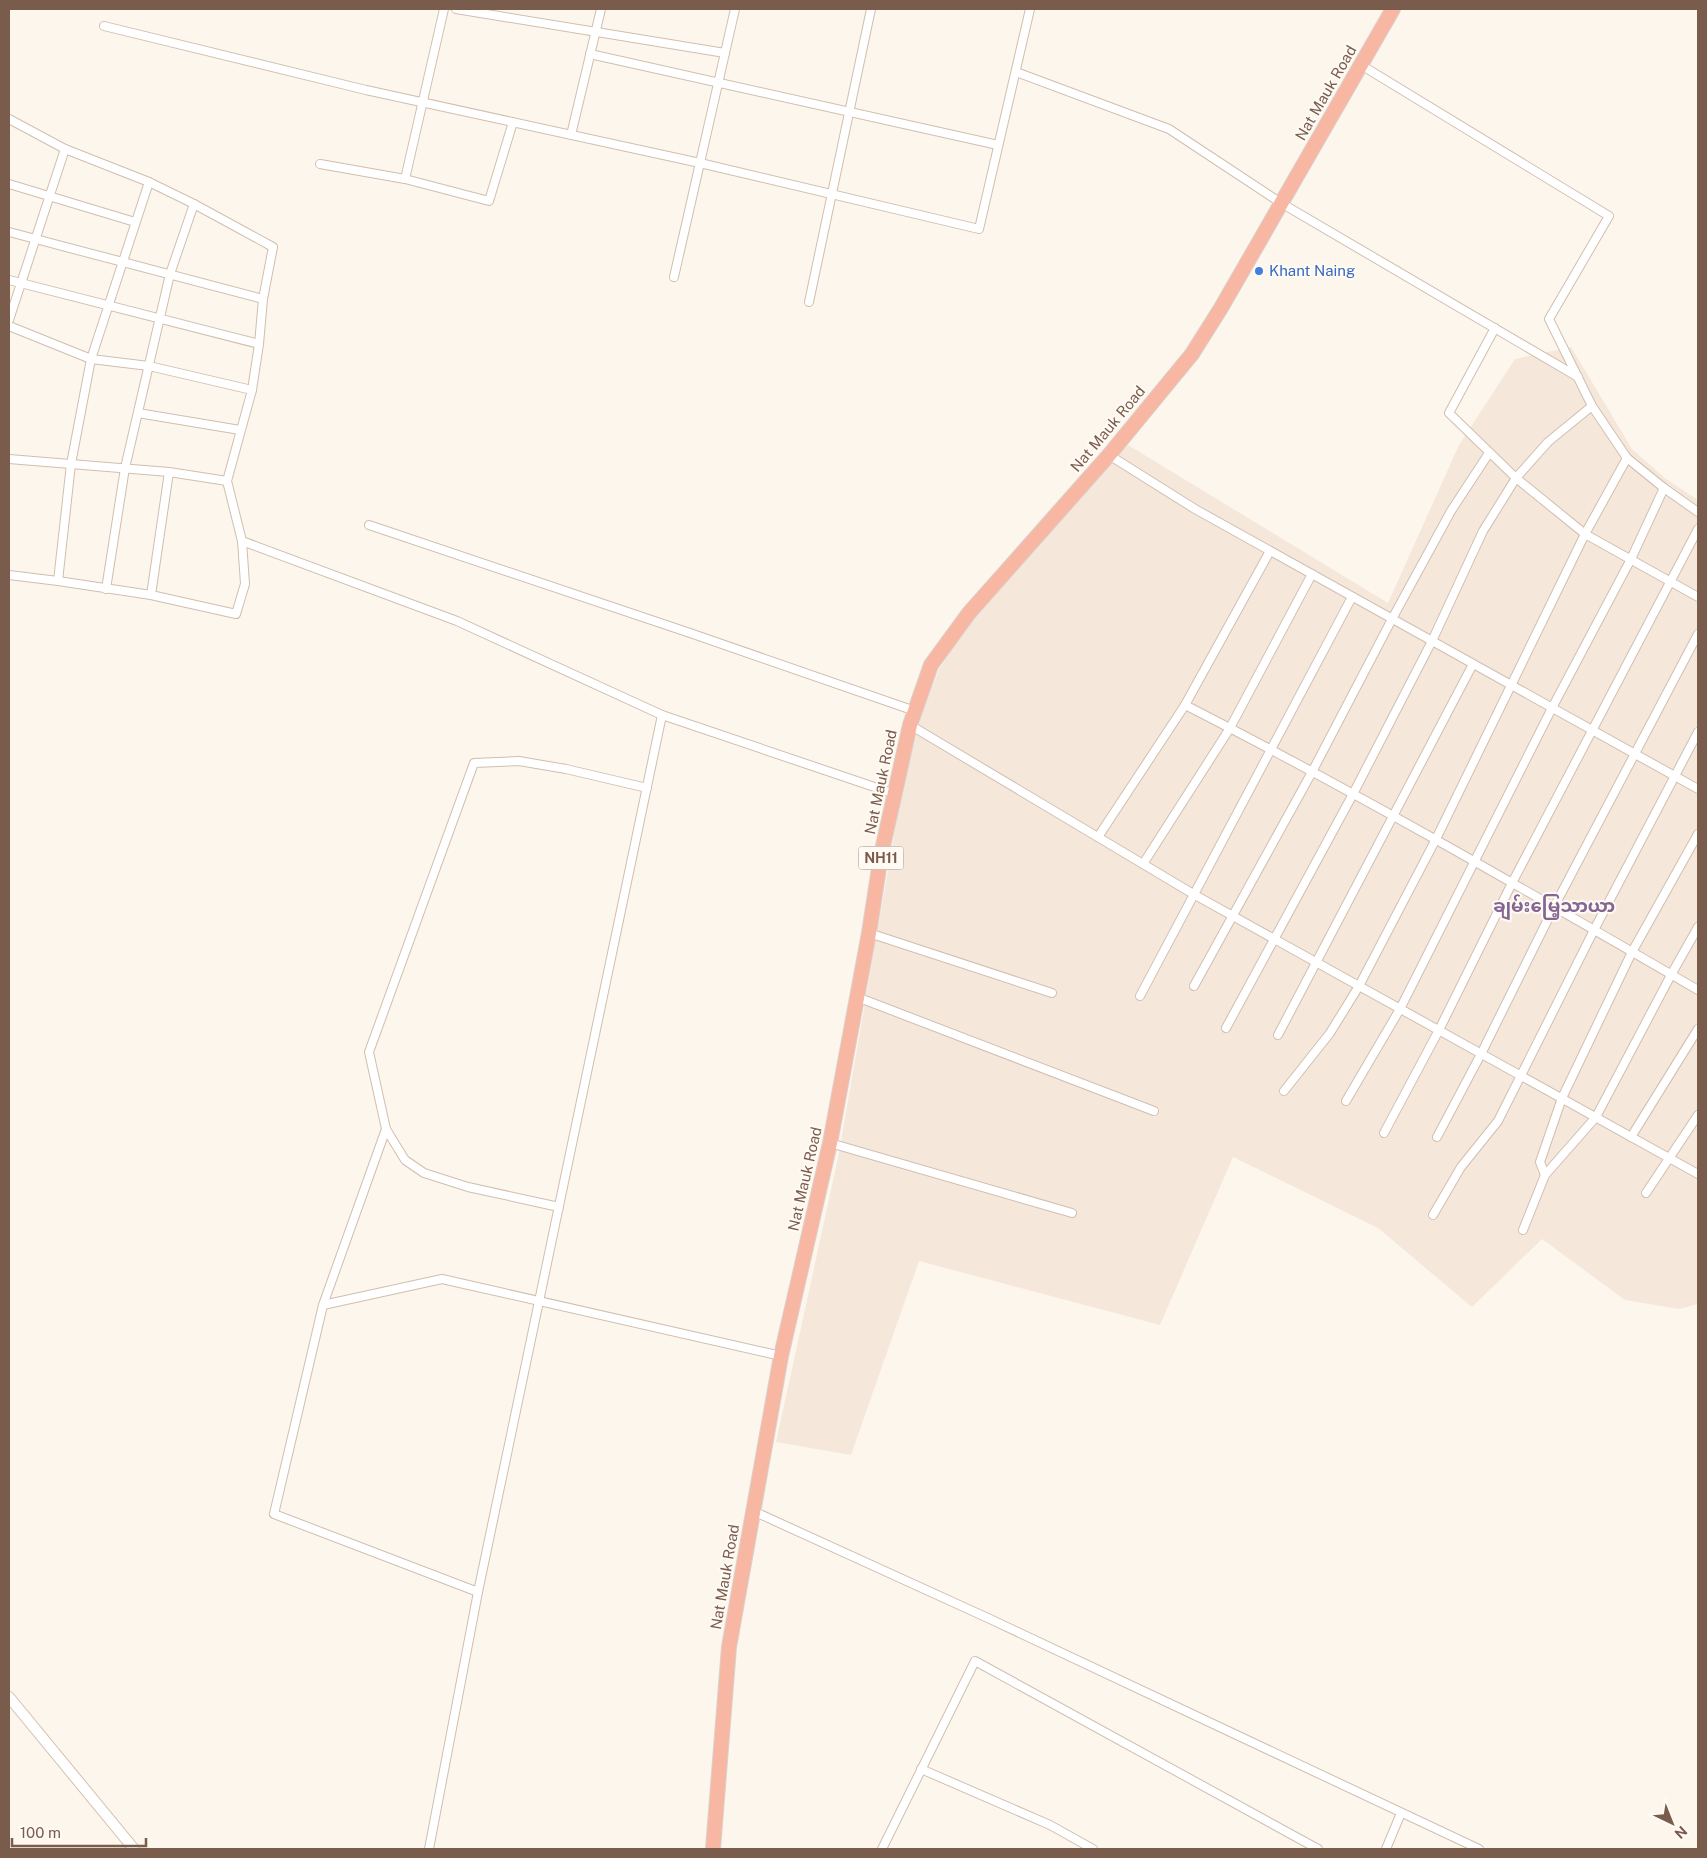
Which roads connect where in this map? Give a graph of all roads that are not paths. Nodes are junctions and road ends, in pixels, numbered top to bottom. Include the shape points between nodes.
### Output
1 (444, 9) edge
2 (456, 9) edge
3 (601, 9) edge
4 (735, 9) edge
5 (871, 9) edge
6 (1030, 9) edge
7 (1393, 9) edge
8 (104, 26) dead end
9 (596, 31) junction
10 (725, 53) junction
11 (590, 54) junction
12 (1361, 65) junction
13 (1016, 72) junction
14 (718, 82) junction
15 (424, 101) junction
16 (850, 112) junction
17 (9, 119) edge
18 (513, 122) junction
19 (571, 135) junction
20 (998, 145) junction
21 (65, 149) junction
22 (700, 163) junction
23 (320, 164) dead end
24 (405, 179) junction
25 (149, 182) junction
26 (9, 184) edge
27 (50, 195) junction
28 (833, 195) junction
29 (1282, 203) junction
30 (194, 204) junction
31 (135, 222) junction
32 (9, 232) edge
33 (36, 239) junction
34 (122, 262) junction
35 (170, 274) junction
36 (674, 277) dead end
37 (9, 280) edge
38 (22, 284) junction
39 (263, 299) junction
40 (809, 302) dead end
41 (108, 306) junction
42 (160, 319) junction
43 (9, 320) edge
44 (9, 326) edge
45 (1495, 328) junction
46 (259, 344) junction
47 (91, 359) junction
48 (149, 366) junction
49 (1578, 377) junction
50 (252, 390) junction
51 (1592, 406) junction
52 (138, 413) junction
53 (240, 430) junction
54 (1489, 453) junction
55 (1109, 455) junction
56 (9, 458) edge
57 (1627, 458) junction
58 (71, 464) junction
59 (125, 468) junction
60 (169, 472) junction
61 (1516, 478) junction
62 (226, 480) junction
63 (1664, 488) junction
64 (1698, 512) edge
65 (369, 525) dead end
66 (1698, 529) edge
67 (1585, 534) junction
68 (242, 542) junction
69 (1270, 551) junction
70 (1631, 559) junction
71 (1312, 574) junction
72 (9, 576) edge
73 (58, 581) junction
74 (1670, 582) junction
75 (106, 589) junction
76 (150, 595) junction
77 (1352, 597) junction
78 (1698, 597) edge
79 (1392, 619) junction
80 (1698, 634) edge
81 (1432, 641) junction
82 (1473, 664) junction
83 (1511, 685) junction
84 (1185, 705) junction
85 (1552, 708) junction
86 (915, 711) junction
87 (662, 715) junction
88 (910, 725) junction
89 (1230, 728) junction
90 (1594, 731) junction
91 (1698, 732) edge
92 (1272, 750) junction
93 (1634, 754) junction
94 (1312, 772) junction
95 (1674, 776) junction
96 (647, 788) junction
97 (1698, 790) edge
98 (894, 794) junction
99 (1353, 794) junction
100 (1394, 816) junction
101 (1698, 834) edge
102 (1098, 837) junction
103 (1436, 838) junction
104 (1475, 861) junction
105 (1143, 864) junction
106 (1512, 883) junction
107 (1195, 895) junction
108 (1554, 907) junction
109 (1232, 916) junction
110 (1698, 928) edge
111 (1594, 930) junction
112 (869, 933) junction
113 (1274, 939) junction
114 (1632, 952) junction
115 (1317, 963) junction
116 (1671, 975) junction
117 (1194, 986) dead end
118 (1359, 986) junction
119 (1698, 990) edge
120 (1052, 993) dead end
121 (1140, 996) dead end
122 (857, 997) junction
123 (1400, 1008) junction
124 (1226, 1028) dead end
125 (1698, 1029) edge
126 (1439, 1030) junction
127 (1278, 1035) dead end
128 (1481, 1054) junction
129 (1522, 1076) junction
130 (1284, 1090) dead end
131 (1562, 1098) junction
132 (1346, 1101) dead end
133 (1154, 1111) dead end
134 (1698, 1115) edge
135 (1596, 1117) junction
136 (386, 1129) junction
137 (1384, 1133) dead end
138 (1437, 1137) dead end
139 (1631, 1137) junction
140 (830, 1144) junction
141 (1669, 1158) junction
142 (1698, 1174) edge
143 (1545, 1175) junction
144 (1646, 1193) dead end
145 (559, 1207) junction
146 (1072, 1212) dead end
147 (1433, 1215) dead end
148 (1523, 1230) dead end
149 (539, 1302) junction
150 (323, 1305) junction
151 (781, 1356) junction
152 (753, 1512) junction
153 (478, 1592) junction
154 (9, 1697) edge
155 (921, 1770) junction
156 (1401, 1813) junction
157 (134, 1849) edge
158 (430, 1849) edge
159 (713, 1849) edge
160 (882, 1849) edge
161 (1093, 1849) edge
162 (1318, 1849) edge
163 (1386, 1849) edge
164 (1479, 1849) edge

1 - 15 street
2 - 9 street
3 - 9 street
4 - 10 street
5 - 16 street
6 - 13 street
7 - 12 highway, Nat Mauk Road / NH11
8 - 15 street via 366,90
9 - 10 street
9 - 11 street
10 - 14 street
11 - 14 street
11 - 19 street
12 - 29 highway, Nat Mauk Road / NH11
12 - 49 street via 1609,216 1549,319
13 - 20 street
13 - 29 street via 1170,129
14 - 16 street
14 - 22 street
15 - 18 street
15 - 24 street
16 - 20 street
16 - 28 street
17 - 21 street
18 - 19 street
18 - 24 street via 490,201
19 - 22 street
20 - 28 street via 979,229
21 - 25 street
21 - 27 street
22 - 28 street
22 - 36 street
23 - 24 street
25 - 30 street
25 - 31 street
26 - 27 street
27 - 31 street
27 - 33 street
28 - 40 street
29 - 45 street
29 - 55 highway, Nat Mauk Road / NH11 via 1192,354
30 - 35 street
30 - 39 street via 273,247
31 - 34 street
32 - 33 street
33 - 34 street
33 - 38 street
34 - 35 street
34 - 41 street
35 - 39 street
35 - 42 street
37 - 38 street
38 - 41 street
38 - 43 street
39 - 46 street
41 - 42 street
41 - 47 street
42 - 46 street
42 - 48 street
44 - 47 street
45 - 49 street
45 - 54 street via 1449,413
46 - 50 street
47 - 48 street
47 - 58 street
48 - 50 street
48 - 52 street
49 - 51 street
50 - 53 street
51 - 57 street
51 - 61 street via 1548,442
52 - 53 street
52 - 59 street
53 - 62 street
54 - 61 street
54 - 79 street via 1451,511
55 - 69 street
55 - 86 highway, Nat Mauk Road / NH11 via 969,613 931,665
56 - 58 street
57 - 63 street
57 - 67 street
58 - 59 street
58 - 73 street
59 - 60 street
59 - 75 street
60 - 62 street
60 - 76 street
61 - 67 street
61 - 81 street via 1483,531
62 - 68 street
63 - 64 street
63 - 70 street
65 - 86 street
66 - 74 street
67 - 70 street
67 - 83 street
68 - 76 street via 245,584 236,614
68 - 87 street via 457,621
69 - 71 street
69 - 84 street
70 - 74 street
70 - 85 street
71 - 77 street
71 - 89 street
72 - 73 street
73 - 75 street
74 - 78 street
74 - 90 street
75 - 76 street
77 - 79 street
77 - 92 street
79 - 81 street
79 - 94 street
80 - 93 street
81 - 82 street
81 - 99 street
82 - 83 street
82 - 100 street
83 - 85 street
83 - 103 street
84 - 89 street
84 - 102 street
85 - 90 street
85 - 104 street
86 - 88 highway, Nat Mauk Road / NH11
87 - 96 street
87 - 98 street
88 - 98 highway, Nat Mauk Road / NH11
88 - 102 street
89 - 92 street
89 - 105 street
90 - 93 street
90 - 106 street
91 - 95 street
92 - 94 street
92 - 107 street
93 - 95 street
93 - 108 street
94 - 99 street
94 - 109 street
95 - 97 street
95 - 111 street
96 - 136 street via 519,761 474,763 369,1052
96 - 145 street
98 - 112 highway, Nat Mauk Road / NH11
99 - 100 street
99 - 113 street
100 - 103 street
100 - 115 street
101 - 114 street
102 - 105 street
103 - 104 street
103 - 118 street
104 - 106 street
104 - 123 street
105 - 107 street
106 - 108 street
106 - 126 street
107 - 109 street
107 - 121 street
108 - 111 street
108 - 128 street
109 - 113 street
109 - 117 street
110 - 116 street
111 - 114 street
111 - 129 street
112 - 120 street
112 - 122 highway, Nat Mauk Road / NH11
113 - 115 street
113 - 124 street
114 - 116 street
114 - 131 street
115 - 118 street
115 - 127 street
116 - 119 street
116 - 135 street
118 - 123 street
118 - 130 street via 1330,1033
122 - 133 street
122 - 140 highway, Nat Mauk Road / NH11
123 - 126 street
123 - 132 street
125 - 139 street
126 - 128 street
126 - 137 street
128 - 129 street
128 - 138 street
129 - 131 street
129 - 147 street via 1498,1121 1461,1167
131 - 135 street
131 - 143 street via 1540,1162
134 - 141 street
135 - 139 street
135 - 143 street
136 - 145 street via 405,1160 424,1173 468,1187
136 - 150 street
139 - 141 street
140 - 146 street
140 - 151 highway, Nat Mauk Road / NH11
141 - 142 street
141 - 144 street
143 - 148 street
145 - 149 street
149 - 150 street via 442,1279
149 - 151 street
149 - 153 street
150 - 153 street via 274,1514
151 - 152 highway, Nat Mauk Road / NH11
152 - 156 street via 990,1619
152 - 159 highway, Nat Mauk Road / NH11 via 729,1647
153 - 158 street
154 - 157 street
155 - 160 street
155 - 161 street via 1050,1825
155 - 162 street via 976,1661
156 - 163 street
156 - 164 street

